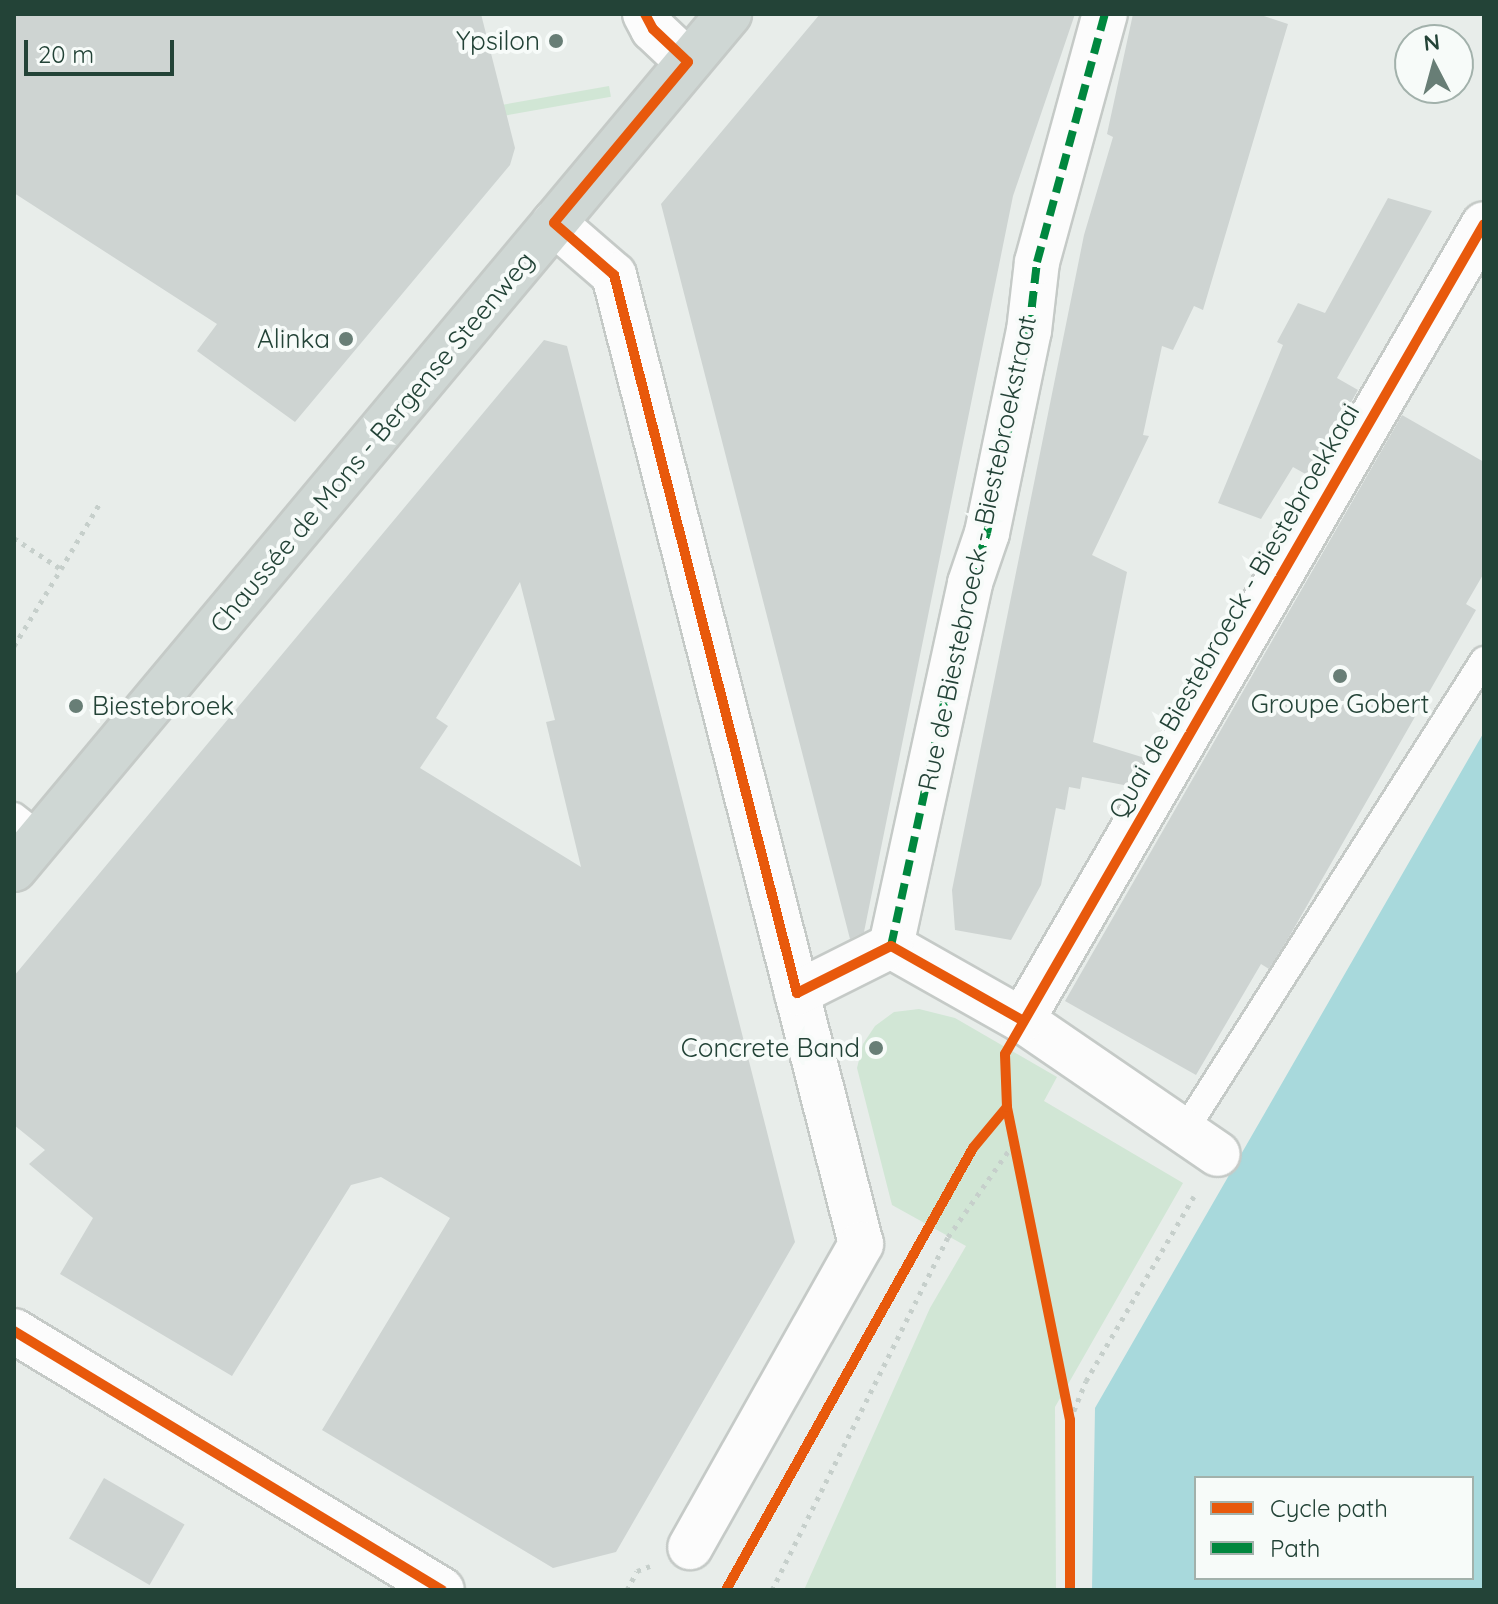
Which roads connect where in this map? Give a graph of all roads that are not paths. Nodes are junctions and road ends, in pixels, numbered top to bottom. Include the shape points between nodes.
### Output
1 (645, 14) edge
2 (729, 14) edge
3 (1105, 14) edge
4 (688, 62) junction
5 (554, 223) junction
6 (1484, 224) edge
7 (1484, 660) edge
8 (23, 841) edge
9 (891, 946) junction
10 (797, 993) junction
11 (1022, 1020) junction
12 (1202, 1142) joint
13 (14, 1331) edge
14 (690, 1547) dead end
15 (442, 1590) edge

1 - 4 street via 653,29
2 - 4 main road, Chaussée de Mons - Bergense Steenweg
3 - 9 street, Rue de Biestebroeck - Biestebroekstraat via 1037,262 1029,331 987,533 970,583
4 - 5 main road, Chaussée de Mons - Bergense Steenweg
5 - 8 main road, Chaussée de Mons - Bergense Steenweg
5 - 10 street via 614,275
6 - 11 street, Quai de Biestebroeck - Biestebroekkaai
7 - 12 lane
9 - 10 street
9 - 11 street
10 - 14 street via 861,1244
11 - 12 street
13 - 15 street

